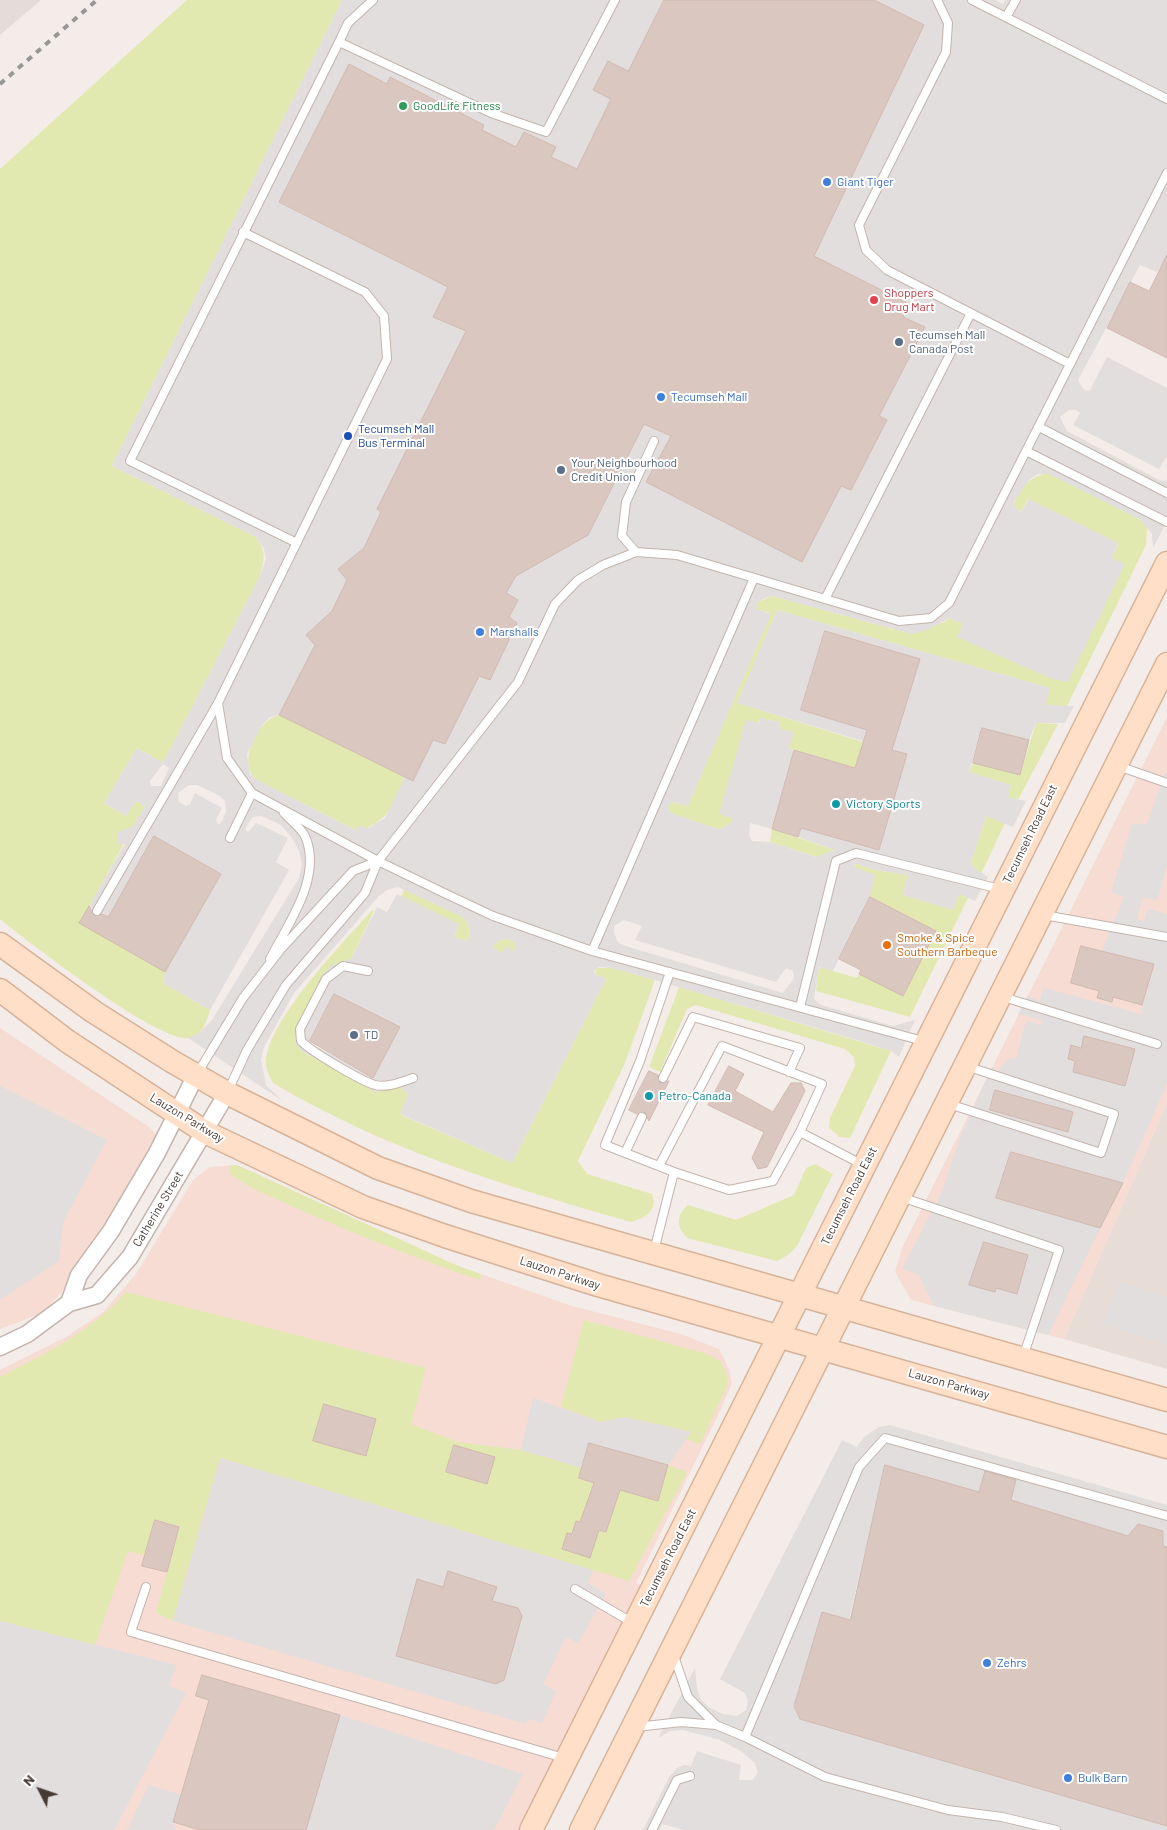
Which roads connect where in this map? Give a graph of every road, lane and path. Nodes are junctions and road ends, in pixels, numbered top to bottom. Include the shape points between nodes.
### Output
1 (373, 0) edge
2 (615, 0) edge
3 (937, 0) edge
4 (972, 0) edge
5 (1016, 0) edge
6 (1006, 17) junction
7 (339, 42) junction
8 (1167, 100) edge
9 (1167, 173) edge
10 (243, 232) junction
11 (971, 313) junction
12 (1070, 364) junction
13 (1039, 427) junction
14 (654, 441) dead end
15 (1026, 451) junction
16 (1167, 493) edge
17 (1167, 522) edge
18 (297, 543) junction
19 (636, 552) junction
20 (1167, 562) edge
21 (754, 578) junction
22 (824, 599) junction
23 (1165, 675) edge
24 (218, 703) junction
25 (1116, 765) junction
26 (1167, 783) edge
27 (252, 793) junction
28 (281, 809) junction
29 (230, 838) dead end
30 (378, 861) junction
31 (1003, 890) junction
32 (97, 911) dead end
33 (1042, 915) junction
34 (1167, 937) edge
35 (0, 944) edge
36 (592, 951) junction
37 (368, 971) dead end
38 (670, 972) junction
39 (261, 976) junction
40 (0, 990) edge
41 (1001, 996) junction
42 (800, 1007) junction
43 (927, 1042) junction
44 (1157, 1044) dead end
45 (966, 1066) junction
46 (789, 1072) junction
47 (196, 1075) junction
48 (413, 1078) dead end
49 (663, 1078) dead end
50 (227, 1093) junction
51 (948, 1103) junction
52 (177, 1113) junction
53 (642, 1117) dead end
54 (205, 1132) junction
55 (800, 1132) junction
56 (626, 1153) junction
57 (865, 1165) junction
58 (660, 1166) junction
59 (674, 1172) junction
60 (900, 1197) junction
61 (653, 1253) junction
62 (800, 1294) junction
63 (69, 1304) junction
64 (845, 1308) junction
65 (779, 1336) junction
66 (0, 1348) edge
67 (825, 1348) junction
68 (1022, 1359) junction
69 (1167, 1400) edge
70 (1167, 1446) edge
71 (1167, 1516) edge
72 (146, 1587) dead end
73 (575, 1589) dead end
74 (634, 1624) junction
75 (672, 1651) junction
76 (716, 1726) junction
77 (634, 1727) junction
78 (745, 1736) junction
79 (567, 1758) junction
80 (690, 1776) dead end
81 (532, 1830) edge
82 (581, 1830) edge
83 (652, 1830) edge
84 (1056, 1830) edge

1 - 7 lane via 348,23
2 - 7 lane via 546,132 491,113
3 - 11 lane via 948,23 946,52 859,225 866,250 887,270
4 - 6 lane
5 - 6 lane
6 - 8 lane
7 - 10 lane
9 - 12 lane
10 - 18 lane via 365,292 384,316 387,359
10 - 18 lane via 130,461
11 - 12 lane
11 - 22 lane
12 - 13 lane
13 - 15 lane
13 - 16 lane
14 - 19 lane via 626,502 622,536
15 - 17 lane
15 - 22 lane via 950,603 931,618 899,621
18 - 24 lane
19 - 21 lane via 677,555
19 - 30 lane via 603,565 578,580 555,604 518,682
20 - 31 main road, Tecumseh Road East
21 - 22 lane
21 - 36 lane
23 - 25 main road
24 - 27 lane via 227,758
24 - 32 lane
25 - 26 lane
25 - 33 main road
27 - 28 lane
27 - 29 lane
28 - 30 lane
28 - 39 lane via 304,836 311,865 300,901
30 - 36 lane via 493,916
30 - 39 lane via 353,871
30 - 50 lane via 365,894 286,985
31 - 42 lane via 856,853 836,861
31 - 43 main road, Tecumseh Road East
33 - 34 lane
33 - 41 main road
35 - 47 main road via 94,1012
36 - 38 lane
37 - 48 lane via 343,966 326,979 300,1029 301,1041 310,1050 375,1085 395,1085
38 - 42 lane
38 - 56 lane via 640,1061 605,1145
39 - 47 lane
40 - 52 main road, Lauzon Parkway via 67,1041
41 - 44 lane
41 - 45 main road
42 - 43 lane
43 - 57 main road, Tecumseh Road East
45 - 51 main road
45 - 51 lane via 1114,1114 1102,1152
46 - 49 lane via 800,1048 693,1017
46 - 55 lane via 822,1084
46 - 58 lane via 722,1046
47 - 50 main road
47 - 52 street
50 - 54 street, Catherine Street
50 - 61 main road via 378,1168 471,1200
51 - 60 main road
52 - 54 main road, Lauzon Parkway
52 - 63 street via 158,1153 111,1231 79,1275
53 - 56 lane
54 - 63 street, Catherine Street via 130,1257 98,1295
54 - 65 main road, Lauzon Parkway via 363,1207 436,1233 598,1285
55 - 57 lane
55 - 59 lane via 774,1181 728,1190
56 - 58 lane
57 - 62 main road, Tecumseh Road East
58 - 59 lane
59 - 61 lane
60 - 64 main road
60 - 68 lane via 1059,1250
61 - 62 main road
62 - 64 main road
62 - 65 main road, Tecumseh Road East
63 - 66 street, Catherine Street via 27,1334
64 - 67 main road
64 - 68 main road
65 - 67 main road, Lauzon Parkway
65 - 74 main road, Tecumseh Road East
67 - 70 main road, Lauzon Parkway
67 - 75 main road
68 - 69 main road
71 - 78 lane via 885,1438 859,1466
72 - 79 lane via 131,1632
73 - 74 lane
74 - 79 main road, Tecumseh Road East
75 - 76 lane via 688,1697
75 - 77 main road
76 - 77 lane via 681,1722
76 - 78 lane
77 - 82 main road
78 - 84 lane via 825,1777 948,1810 1002,1817
79 - 81 main road, Tecumseh Road East
80 - 83 lane via 677,1780

